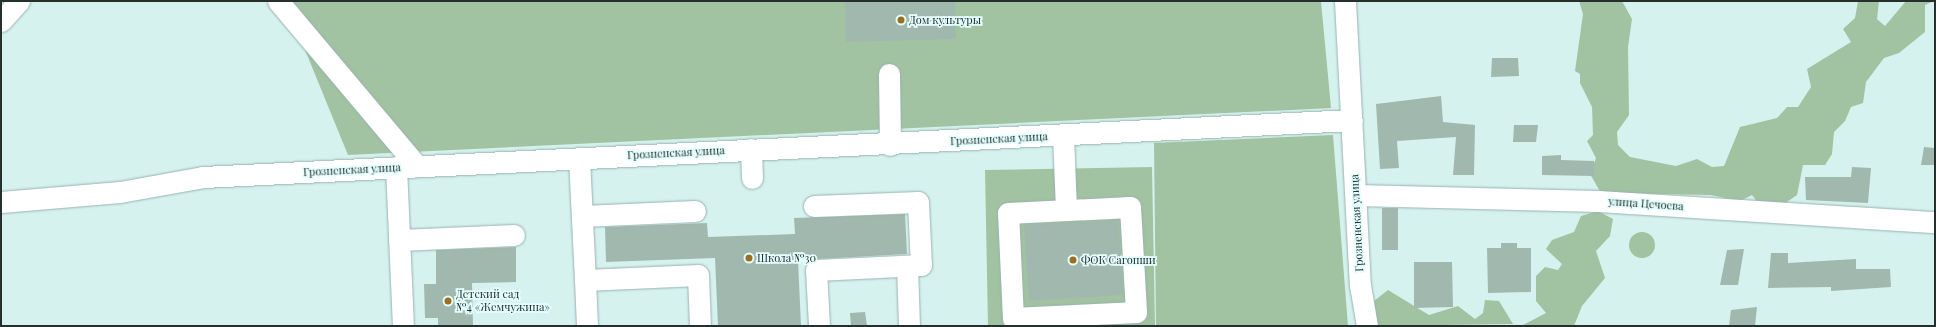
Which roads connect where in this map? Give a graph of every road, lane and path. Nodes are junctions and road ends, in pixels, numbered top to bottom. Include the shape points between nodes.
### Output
1 (19, 1) edge
2 (278, 1) edge
3 (1345, 1) edge
4 (1, 21) edge
5 (889, 74) dead end
6 (1352, 120) junction
7 (1063, 135) junction
8 (890, 144) junction
9 (751, 149) junction
10 (580, 158) junction
11 (407, 167) junction
12 (752, 178) dead end
13 (1356, 195) junction
14 (1, 202) edge
15 (814, 206) dead end
16 (1066, 210) junction
17 (695, 211) dead end
18 (582, 216) junction
19 (1935, 222) edge
20 (514, 235) dead end
21 (400, 240) junction
22 (907, 266) junction
23 (585, 280) junction
24 (403, 326) edge
25 (587, 326) edge
26 (700, 326) edge
27 (819, 326) edge
28 (909, 326) edge
29 (1367, 326) edge

1 - 4 street
2 - 11 street
3 - 6 street, Грозненская улица
5 - 8 street
6 - 7 street, Грозненская улица
6 - 13 street, Грозненская улица
7 - 8 street, Грозненская улица
7 - 16 street
8 - 9 street, Грозненская улица
9 - 10 street, Грозненская улица
9 - 12 street
10 - 11 street, Грозненская улица
10 - 18 street
11 - 14 street, Грозненская улица via 203,176 120,192
11 - 21 street
13 - 19 street, улица Цечоева via 1598,201
13 - 29 street, Грозненская улица via 1360,285
15 - 22 street via 918,202 921,265
16 - 16 street via 1130,207 1136,312 1013,318 1008,213
17 - 18 street
18 - 23 street
20 - 21 street
21 - 24 street
22 - 27 street via 816,270
22 - 28 street
23 - 25 street
23 - 26 street via 698,275

